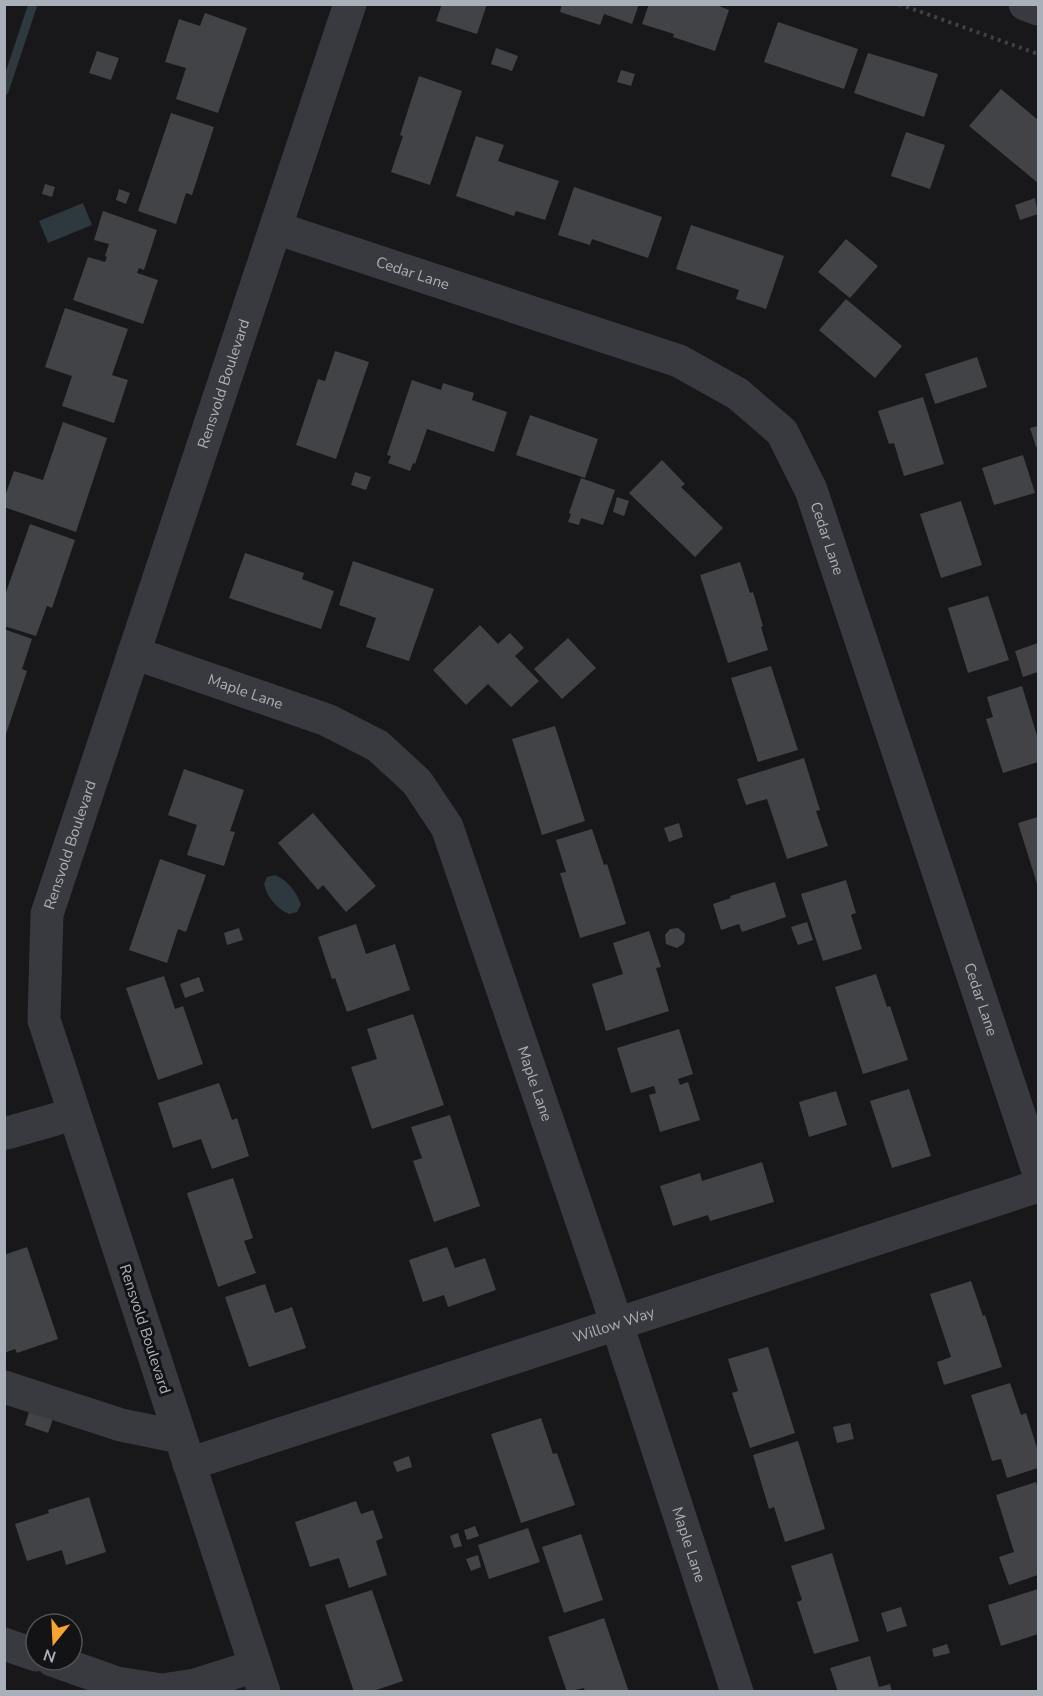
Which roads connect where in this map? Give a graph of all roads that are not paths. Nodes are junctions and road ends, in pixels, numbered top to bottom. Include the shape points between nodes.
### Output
1 (350, 4) edge
2 (1025, 4) edge
3 (1038, 9) edge
4 (276, 228) junction
5 (134, 653) junction
6 (74, 1113) junction
7 (6, 1133) dead end
8 (1038, 1171) edge
9 (1038, 1186) edge
10 (617, 1324) junction
11 (4, 1387) edge
12 (185, 1451) junction
13 (4, 1644) edge
14 (24, 1651) edge
15 (84, 1671) edge
16 (260, 1679) edge
17 (737, 1692) edge

1 - 4 street, Rensvold Boulevard
2 - 3 street
4 - 5 street, Rensvold Boulevard
4 - 8 street, Cedar Lane via 679,361 738,394 782,432 811,490
5 - 6 street, Rensvold Boulevard via 47,914 44,1020
5 - 10 street, Maple Lane via 327,720 378,746 417,782 447,827
6 - 7 street
6 - 12 street, Rensvold Boulevard
9 - 10 street, Willow Way
10 - 12 street, Willow Way
10 - 17 street, Maple Lane
11 - 12 street via 121,1425
12 - 16 street, Rensvold Boulevard
13 - 14 street
15 - 16 street via 117,1683 162,1690

